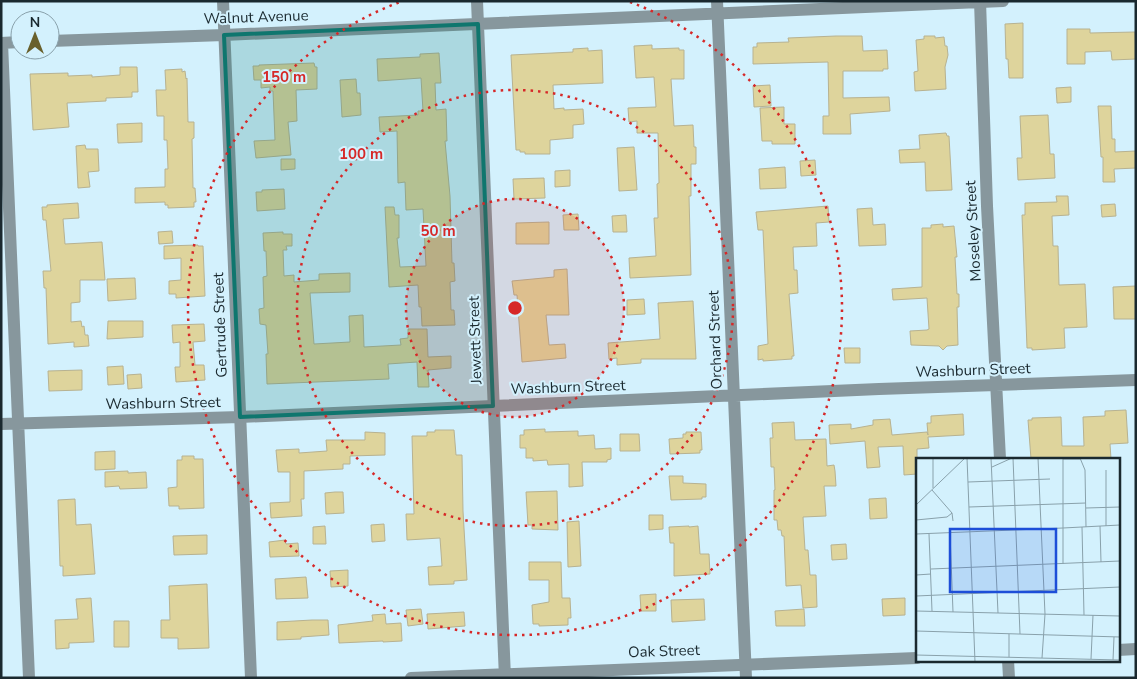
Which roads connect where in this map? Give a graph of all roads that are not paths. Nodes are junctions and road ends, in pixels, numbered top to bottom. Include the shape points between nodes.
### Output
1 (222, 1) edge
2 (477, 1) edge
3 (1003, 1) edge
4 (980, 2) edge
5 (717, 8) edge
6 (478, 24) junction
7 (224, 35) junction
8 (60, 41) edge
9 (2, 43) edge
10 (1136, 380) edge
11 (997, 386) junction
12 (734, 396) junction
13 (494, 406) junction
14 (240, 417) junction
15 (18, 423) junction
16 (1, 424) edge
17 (1000, 458) edge
18 (1136, 649) edge
19 (1120, 650) edge
20 (916, 658) edge
21 (1008, 662) edge
22 (746, 664) junction
23 (505, 676) edge
24 (29, 678) edge
25 (251, 678) edge
26 (411, 678) edge
27 (746, 678) edge
28 (1009, 678) edge

1 - 7 street, Gertrude Street
2 - 6 street, Jewett Street
3 - 4 street, Walnut Avenue
4 - 5 street, Walnut Avenue
4 - 11 street, Moseley Street
5 - 6 street, Walnut Avenue
5 - 12 street, Orchard Street
6 - 7 street, Walnut Avenue
6 - 13 street, Jewett Street
7 - 8 street, Walnut Avenue
7 - 14 street, Gertrude Street
9 - 15 street
10 - 11 street, Washburn Street
11 - 12 street, Washburn Street
11 - 17 street, Moseley Street
12 - 13 street, Washburn Street
12 - 22 street, Orchard Street
13 - 14 street, Washburn Street
13 - 23 street, Jewett Street
14 - 15 street, Washburn Street
14 - 25 street, Gertrude Street
15 - 16 street, Washburn Street
15 - 24 street
18 - 19 street
20 - 22 street, Oak Street
21 - 28 street
22 - 23 street, Oak Street
22 - 27 street, Orchard Street
23 - 26 street, Oak Street

